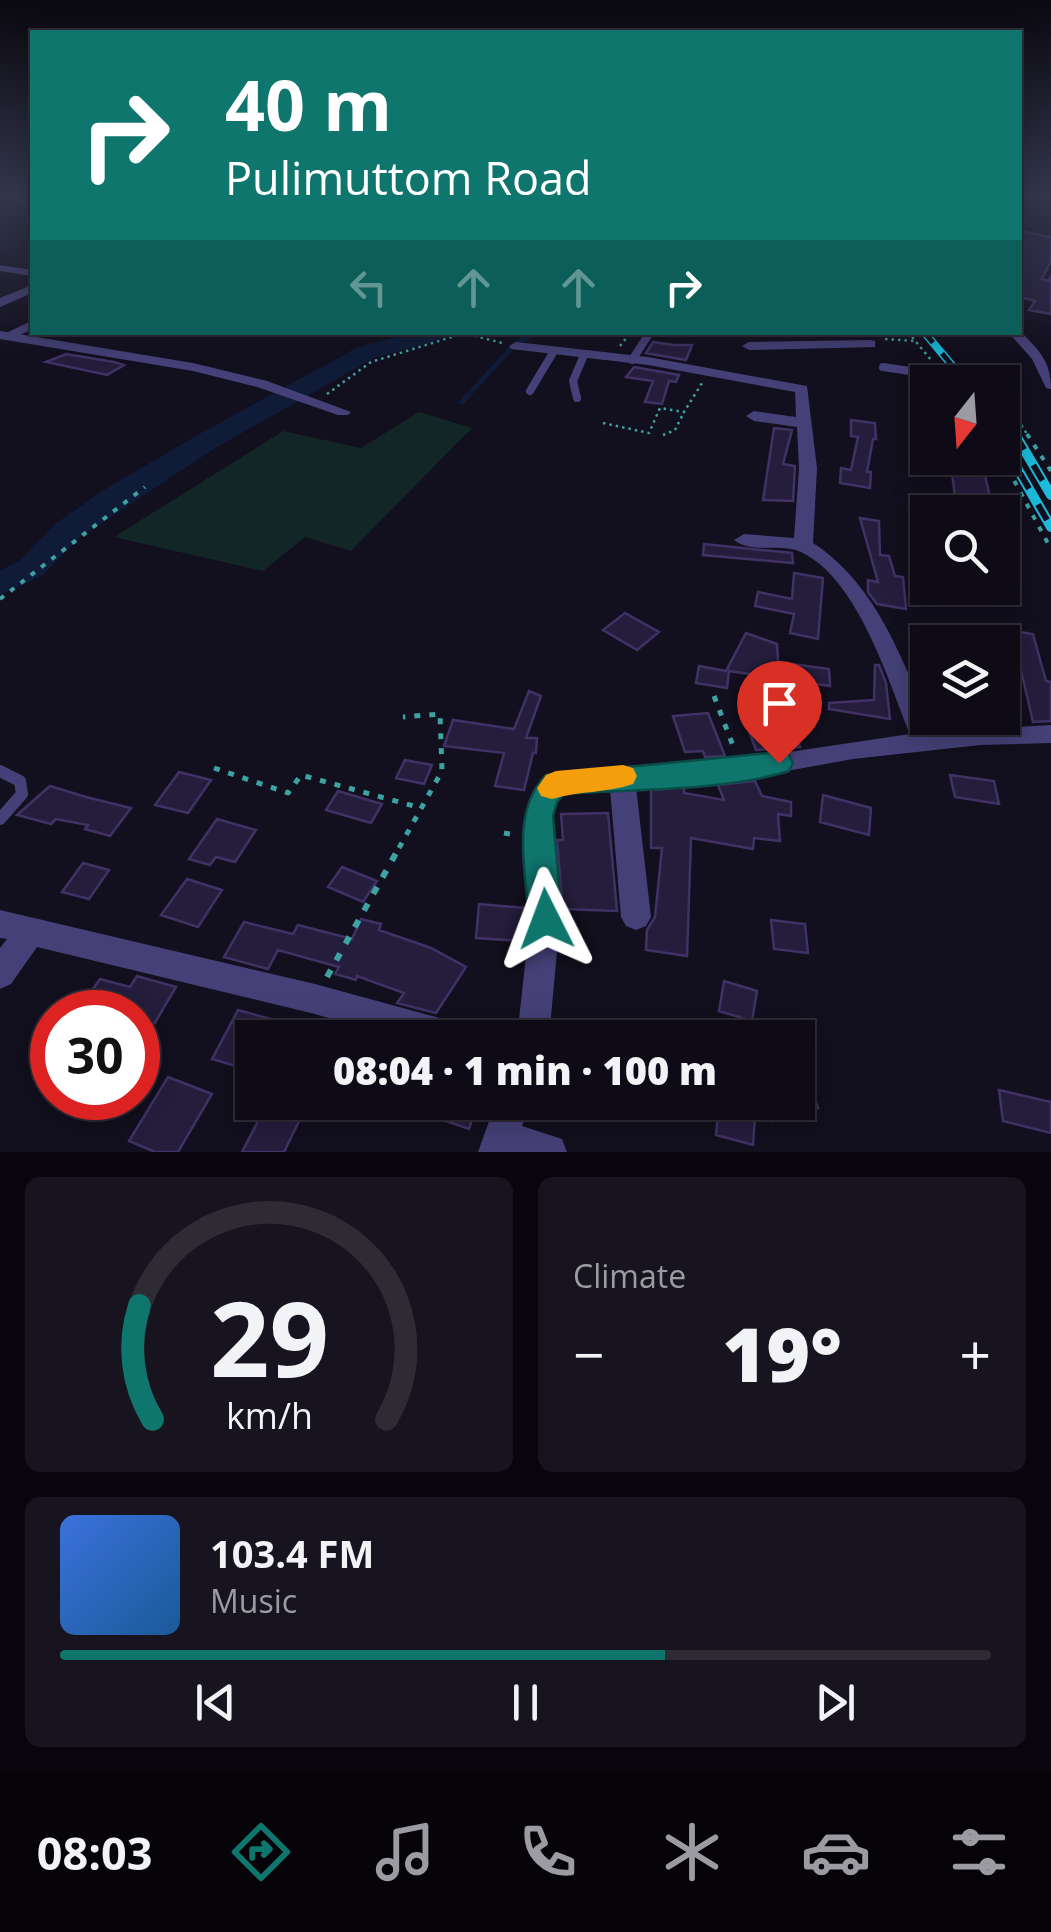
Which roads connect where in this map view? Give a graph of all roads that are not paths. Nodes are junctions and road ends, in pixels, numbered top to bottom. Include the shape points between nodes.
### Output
1 (0, 268) edge
2 (30, 272) edge
3 (30, 289) edge
4 (0, 303) edge
5 (30, 326) edge
6 (5, 335) edge
7 (1017, 335) edge
8 (647, 337) dead end
9 (754, 339) edge
10 (870, 344) dead end
11 (516, 346) road end
12 (554, 351) junction
13 (584, 355) junction
14 (632, 360) junction
15 (883, 367) dead end
16 (910, 371) edge
17 (741, 376) junction
18 (1051, 385) edge
19 (530, 392) dead end
20 (577, 398) dead end
21 (343, 412) dead end
22 (754, 416) dead end
23 (804, 423) junction
24 (744, 540) dead end
25 (803, 546) junction
26 (1051, 734) edge
27 (925, 742) junction
28 (0, 771) edge
29 (622, 776) junction
30 (0, 819) edge
31 (636, 916) dead end
32 (15, 928) edge
33 (0, 974) edge
34 (390, 1020) edge
35 (535, 1020) edge
36 (507, 1120) edge
37 (498, 1145) edge
38 (549, 1152) edge

1 - 2 street
3 - 4 street
5 - 6 lane
6 - 21 street via 193,366
7 - 18 street via 1038,357
8 - 14 lane
9 - 10 street via 797,350
9 - 17 street
11 - 12 street
12 - 13 street
12 - 19 lane
13 - 14 street
13 - 20 lane via 572,381
14 - 17 street
15 - 16 lane
17 - 23 street via 802,389
22 - 23 street
23 - 25 street
24 - 25 street
25 - 27 street via 820,553 858,598
26 - 27 street
27 - 29 street via 742,769
28 - 30 lane via 20,781 22,794
29 - 31 street
29 - 35 street via 556,783 543,797 538,816 546,919
32 - 33 street
32 - 34 street
36 - 37 street
37 - 38 street

